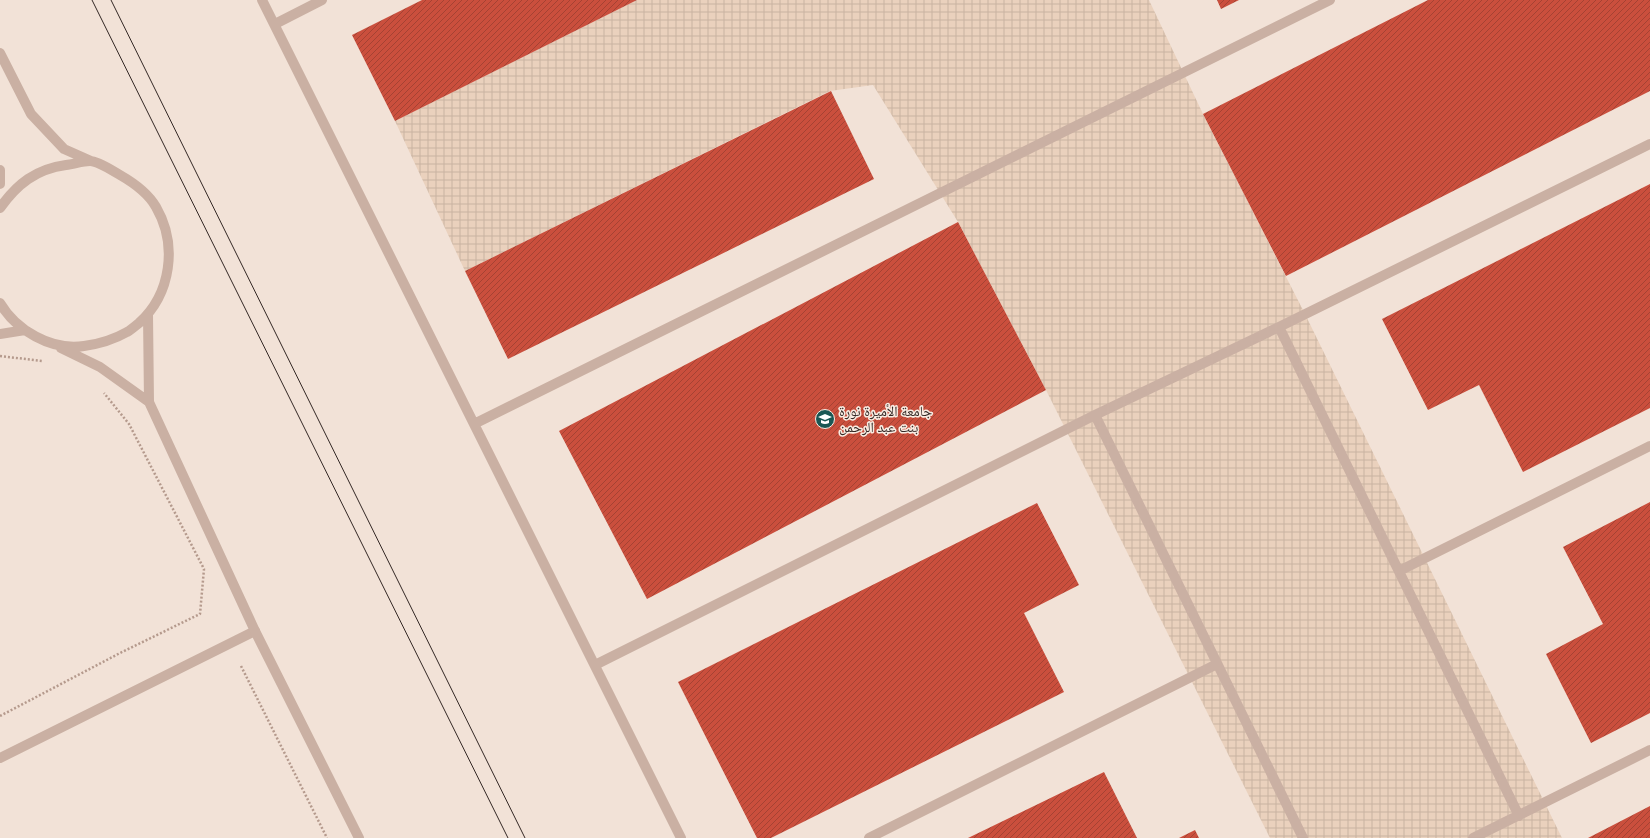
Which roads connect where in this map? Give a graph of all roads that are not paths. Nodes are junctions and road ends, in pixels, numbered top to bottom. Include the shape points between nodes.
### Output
1 (262, 0) edge
2 (322, 0) edge
3 (1330, 0) edge
4 (274, 24) junction
5 (0, 53) edge
6 (1650, 144) edge
7 (91, 161) junction
8 (0, 170) edge
9 (0, 184) edge
10 (0, 208) edge
11 (0, 303) edge
12 (148, 315) junction
13 (1278, 327) junction
14 (25, 330) junction
15 (0, 334) edge
16 (52, 343) junction
17 (149, 402) junction
18 (1095, 416) junction
19 (474, 424) junction
20 (1650, 446) edge
21 (1399, 571) junction
22 (255, 631) junction
23 (1217, 664) junction
24 (595, 665) junction
25 (1650, 750) edge
26 (0, 758) edge
27 (1519, 816) junction
28 (359, 838) edge
29 (681, 838) edge
30 (869, 838) edge
31 (1303, 838) edge
32 (1473, 838) edge

1 - 4 street
2 - 4 street
3 - 19 street
4 - 19 street
5 - 7 street via 31,114 64,149
6 - 13 street
7 - 10 street via 57,166 33,176 12,192
7 - 12 street via 137,184 156,206 167,233 169,261 163,290
8 - 9 street
11 - 14 street via 6,314
12 - 16 street via 128,332 104,343 78,347
12 - 17 street
13 - 18 street
13 - 21 street
14 - 15 street
14 - 16 street
16 - 17 street via 100,367
17 - 22 street
18 - 23 street
18 - 24 street
19 - 24 street
20 - 21 street
21 - 27 street
22 - 26 street
22 - 28 street
23 - 30 street
23 - 31 street
24 - 29 street
25 - 27 street
27 - 32 street

